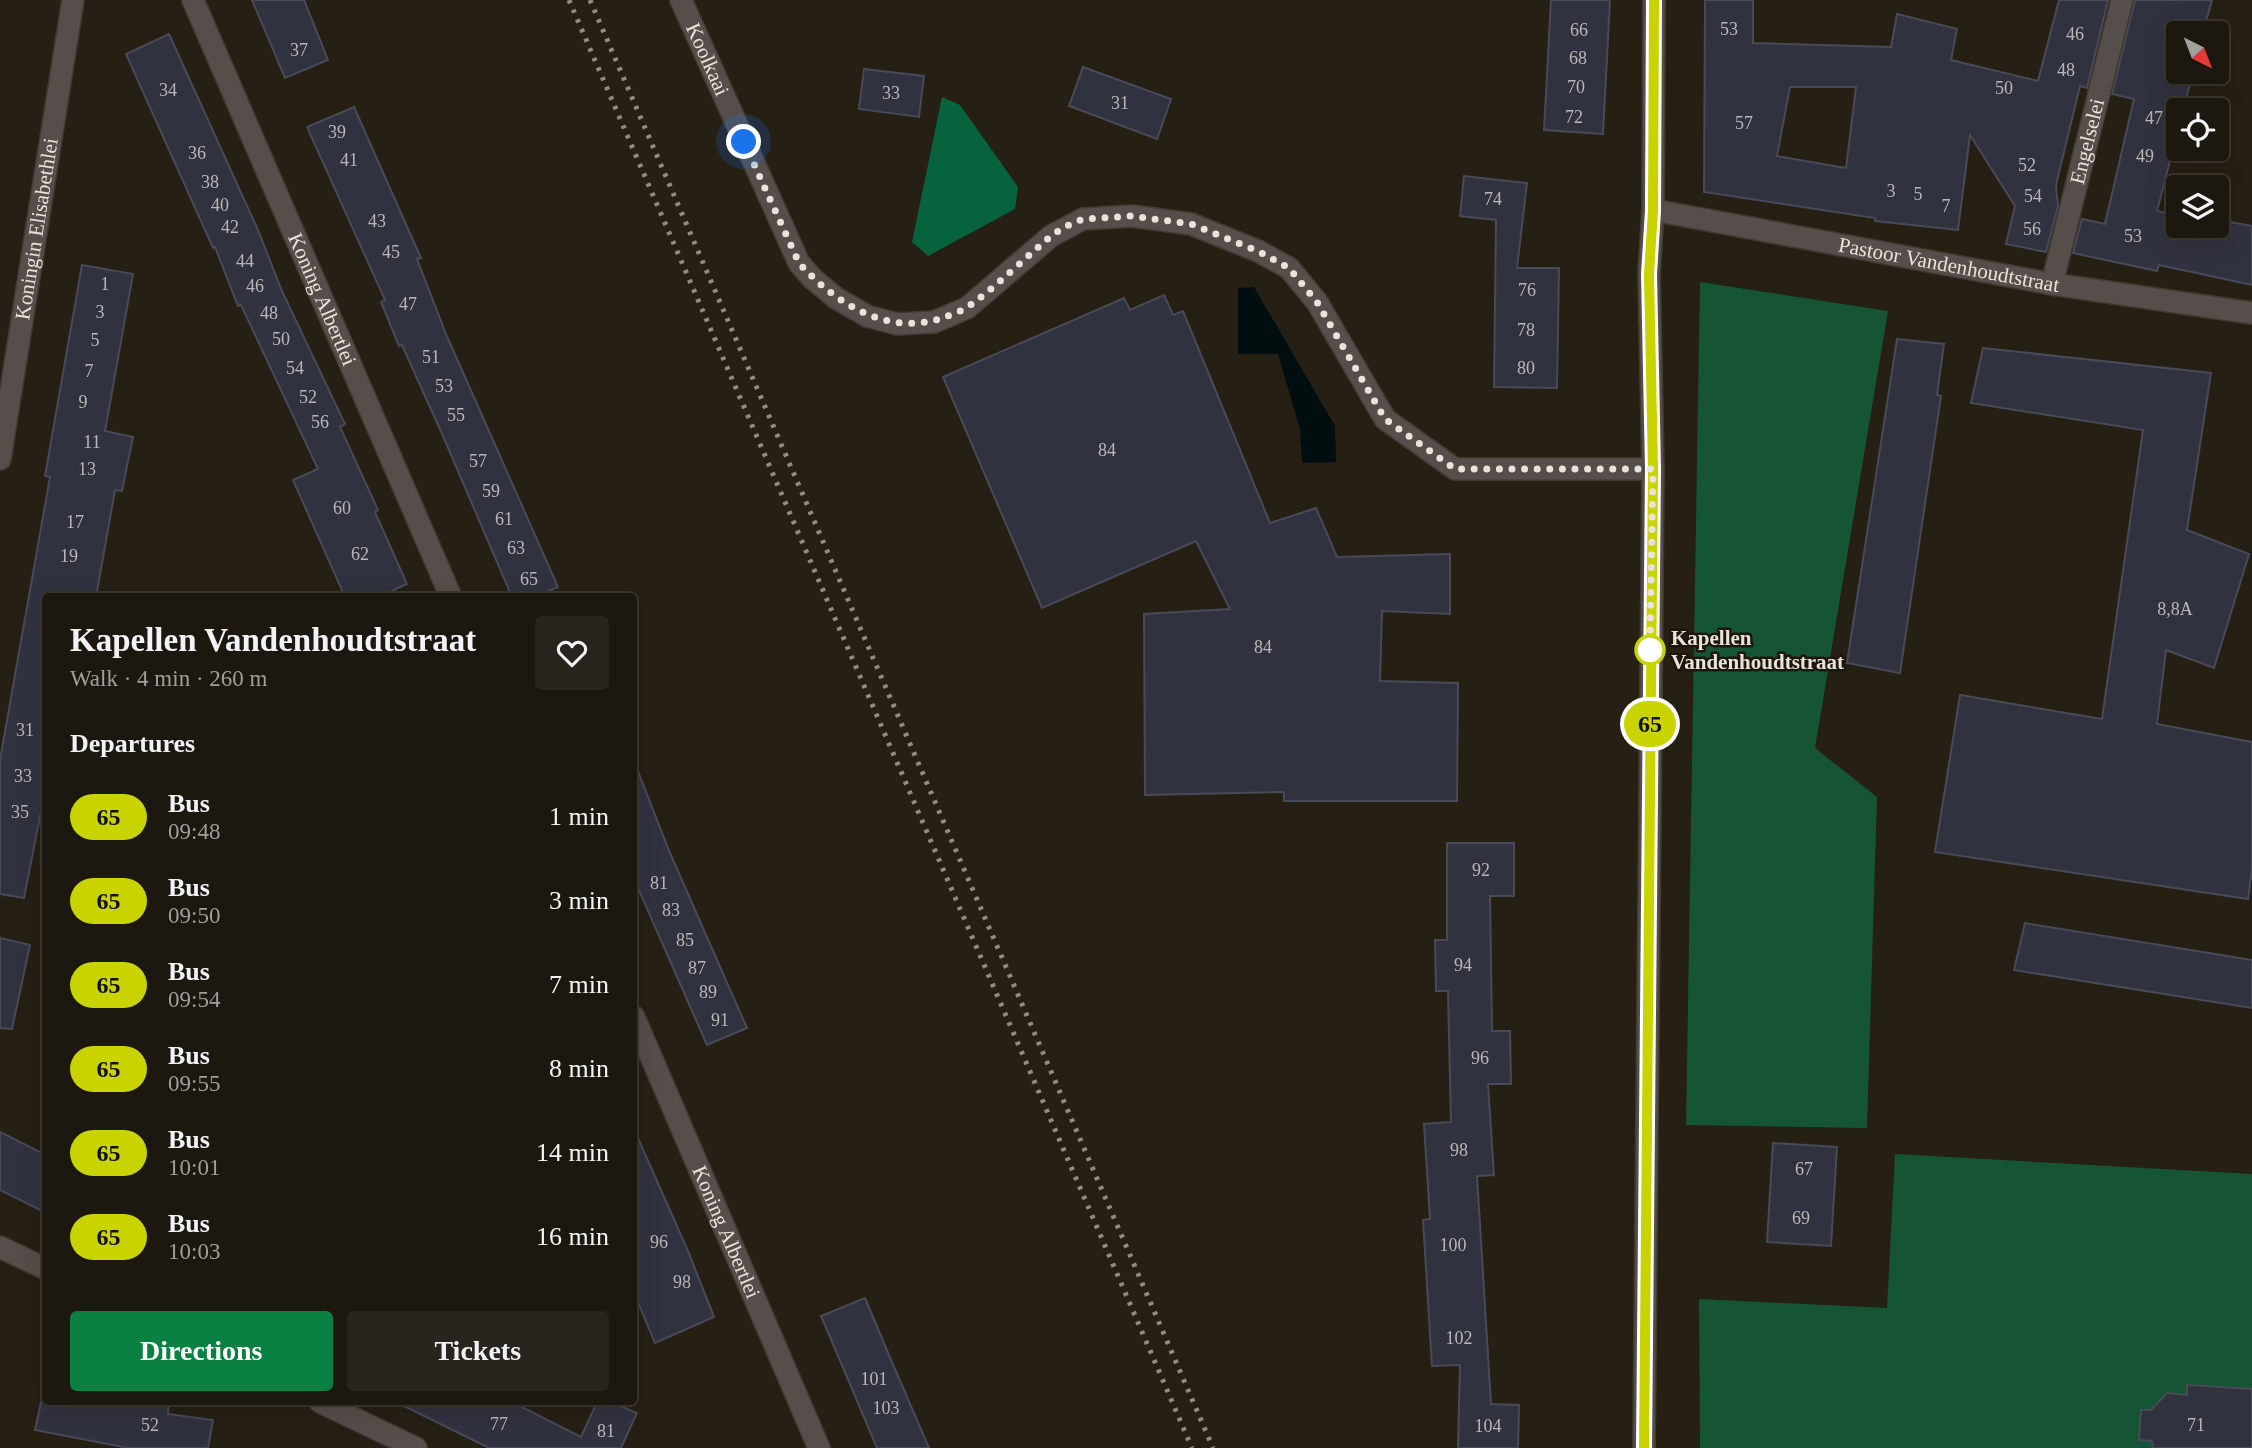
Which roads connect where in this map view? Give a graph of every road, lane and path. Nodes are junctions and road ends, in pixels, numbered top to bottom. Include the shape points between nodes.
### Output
1 (73, 0) edge
2 (193, 0) edge
3 (681, 0) edge
4 (1654, 0) edge
5 (2122, 0) edge
6 (1653, 211) junction
7 (2052, 284) junction
8 (2251, 314) edge
9 (0, 459) edge
10 (1653, 469) junction
11 (450, 593) edge
12 (637, 1024) edge
13 (0, 1247) edge
14 (42, 1267) edge
15 (326, 1405) edge
16 (415, 1448) edge
17 (819, 1448) edge
18 (1643, 1448) edge

1 - 9 street, Koningin Elisabethlei
2 - 11 street, Koning Albertlei
3 - 10 street, Koolkaai via 799,263 836,298 867,316 897,324 934,322 967,308 1051,236 1083,219 1132,216 1191,224 1289,268 1317,302 1385,419 1455,469
4 - 6 street
5 - 7 street, Engelselei
6 - 7 street, Pastoor Vandenhoudtstraat
6 - 10 street via 1649,274
7 - 8 street, Pastoor Vandenhoudtstraat
10 - 18 street
12 - 17 street, Koning Albertlei
13 - 14 street
15 - 16 street

